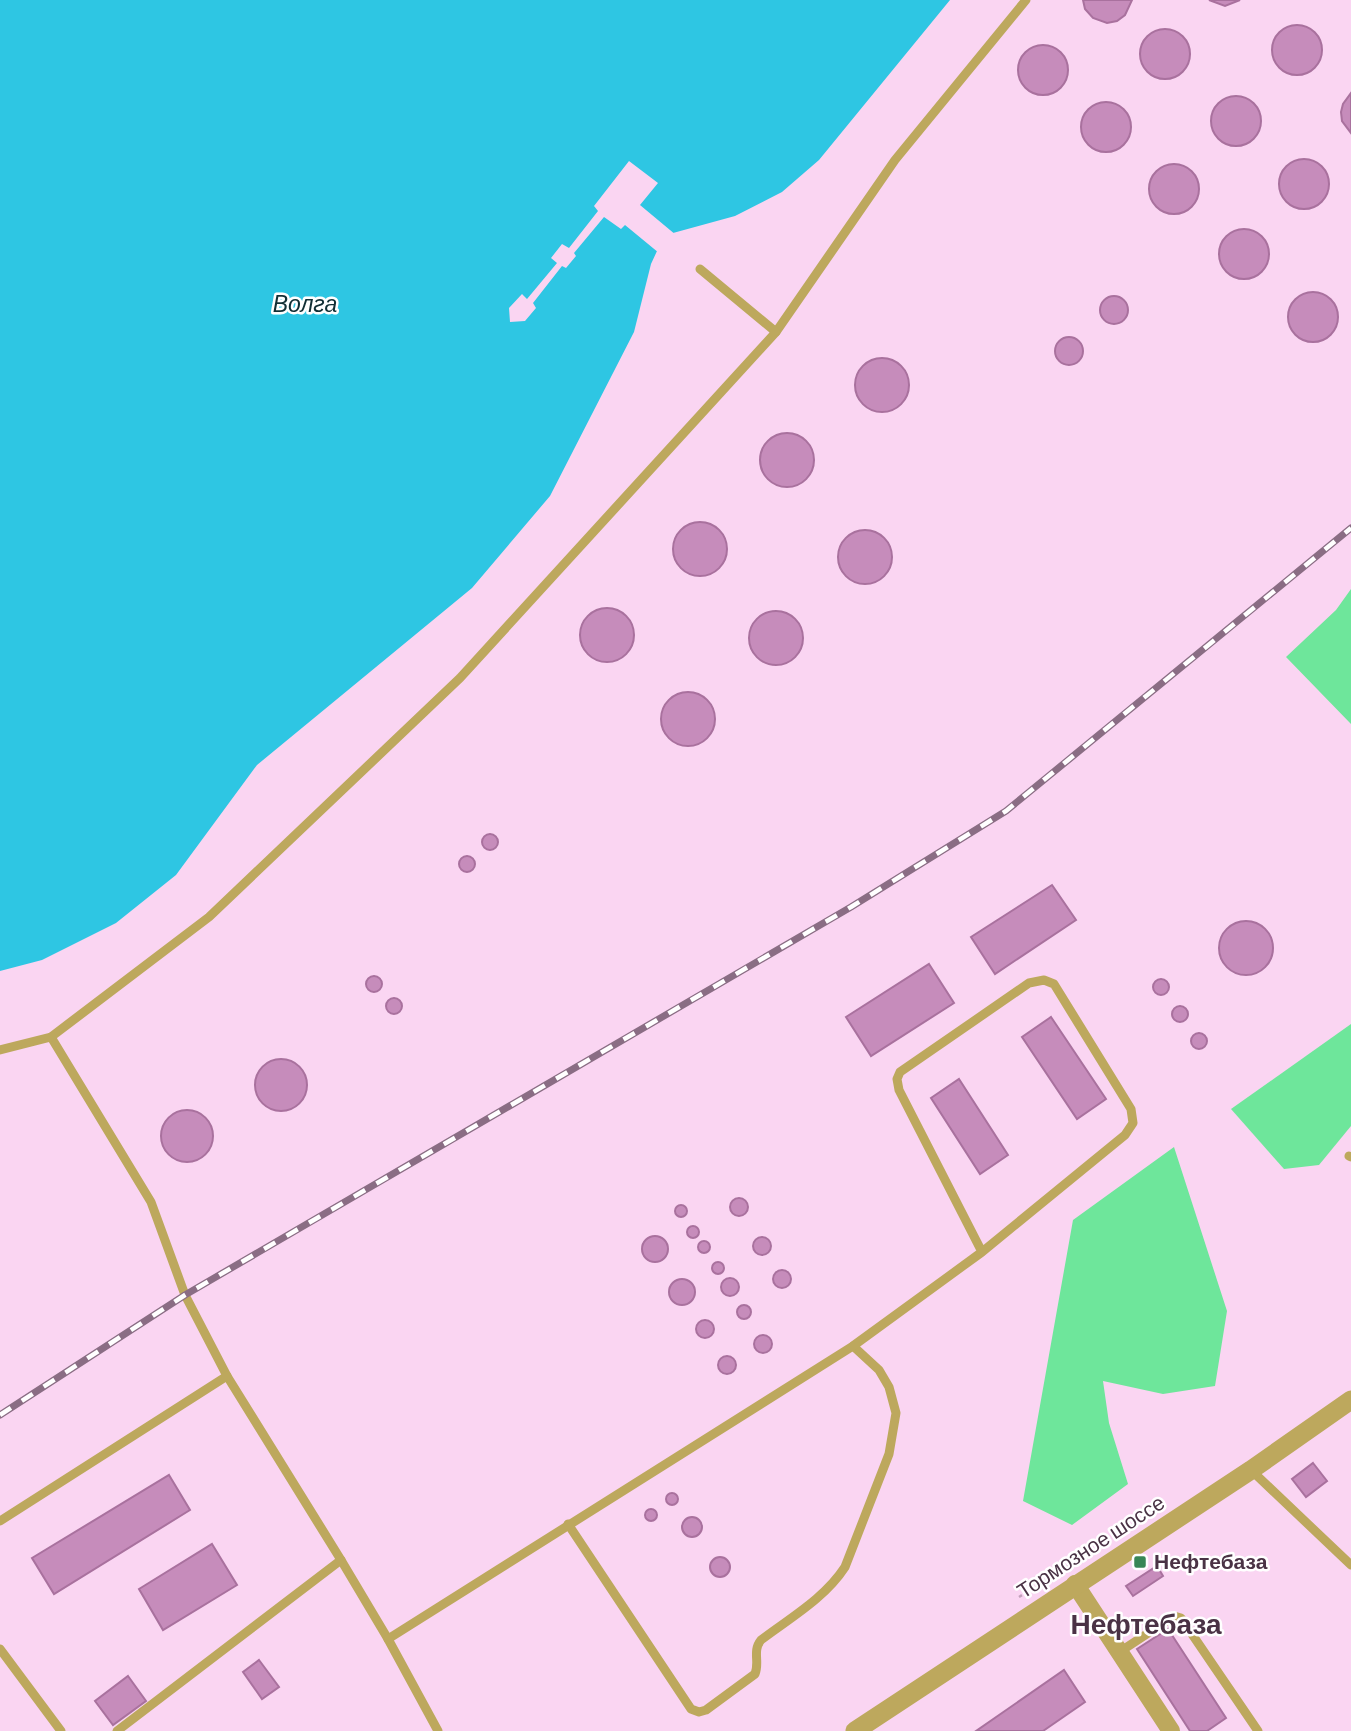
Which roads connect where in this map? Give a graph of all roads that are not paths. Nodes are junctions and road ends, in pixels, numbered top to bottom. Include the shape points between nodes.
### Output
1 (1026, 0) edge
2 (700, 269) dead end
3 (776, 332) junction
4 (51, 1037) junction
5 (0, 1050) edge
6 (982, 1252) junction
7 (853, 1346) junction
8 (226, 1376) junction
9 (1351, 1399) edge
10 (1251, 1471) junction
11 (0, 1521) edge
12 (568, 1524) junction
13 (341, 1560) junction
14 (1351, 1564) edge
15 (1075, 1584) junction
16 (388, 1639) junction
17 (0, 1649) edge
18 (1121, 1651) junction
19 (61, 1731) edge
20 (117, 1731) edge
21 (438, 1731) edge
22 (855, 1731) edge
23 (1171, 1731) edge
24 (1258, 1731) edge

1 - 3 lane via 895,160
2 - 3 lane
3 - 4 lane via 460,677 209,918
4 - 5 lane
4 - 8 lane via 151,1202 185,1295
6 - 6 lane via 897,1079 900,1072 1029,983 1044,980 1054,984 1131,1109 1133,1123 1125,1135
6 - 7 lane
7 - 12 lane
7 - 12 lane via 890,1387 896,1413 889,1454 845,1567 823,1593 761,1640 755,1651 755,1674 706,1710 691,1709
8 - 11 lane
8 - 13 lane
9 - 10 street, Тормозное шоссе
10 - 14 lane
10 - 15 street, Тормозное шоссе
12 - 16 lane
13 - 16 lane
13 - 20 lane
15 - 18 street
15 - 22 street, Тормозное шоссе
16 - 21 lane
17 - 19 lane
18 - 23 street
18 - 24 lane via 1174,1616 1181,1618

